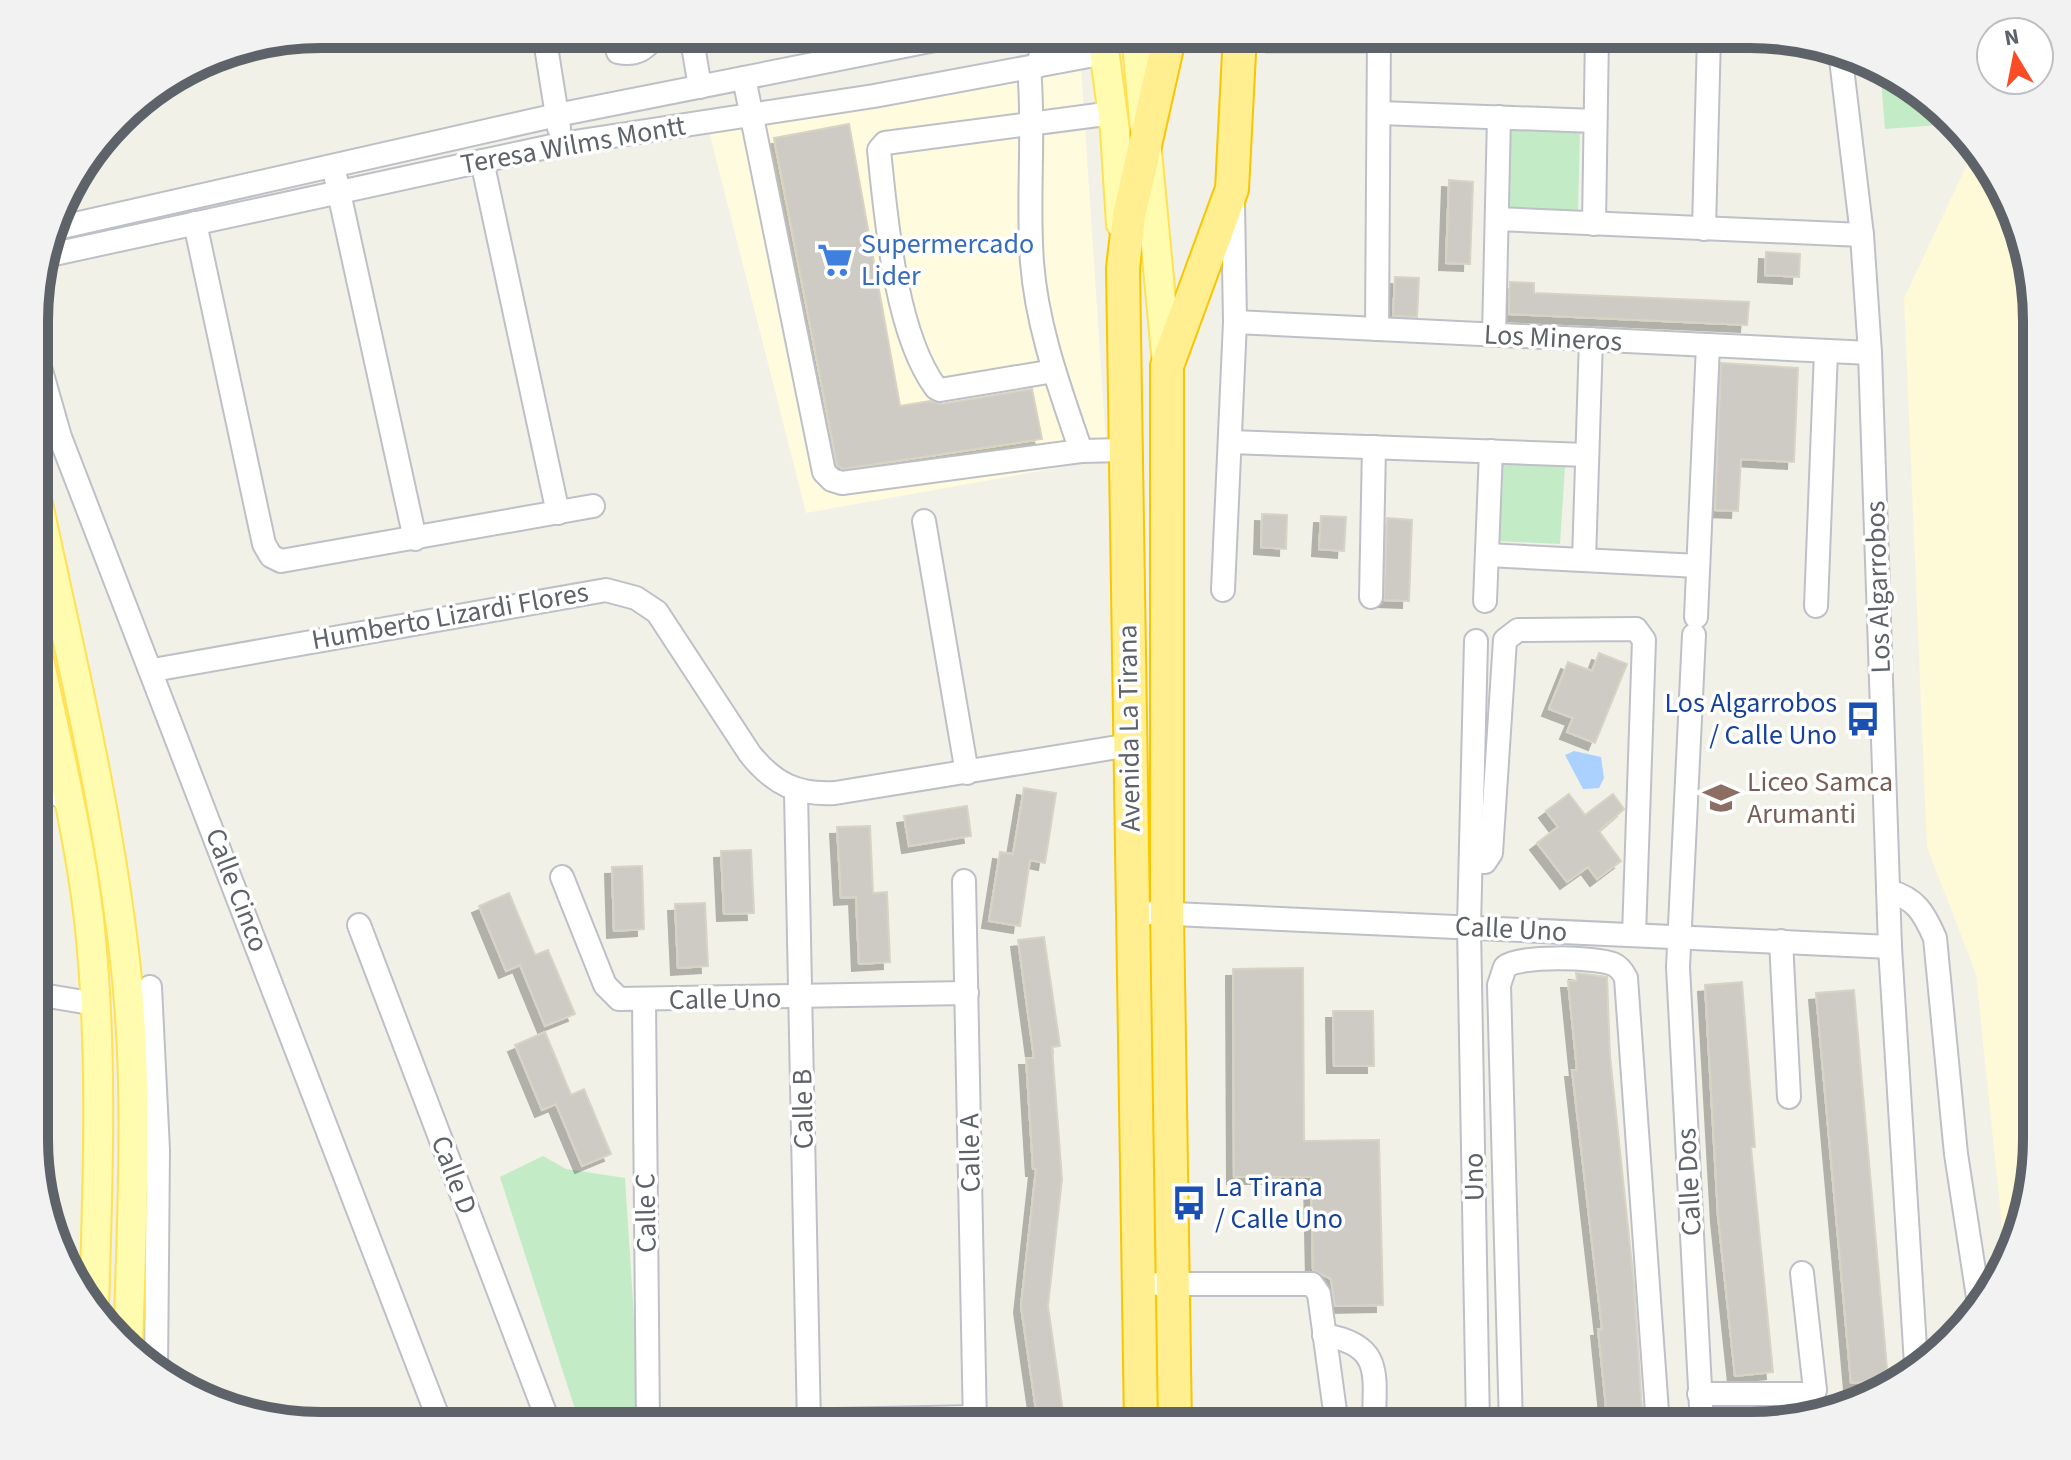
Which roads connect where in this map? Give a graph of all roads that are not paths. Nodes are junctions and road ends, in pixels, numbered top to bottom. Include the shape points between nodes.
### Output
1 (546, 49) edge
2 (617, 49) edge
3 (645, 49) edge
4 (694, 49) edge
5 (855, 49) edge
6 (1042, 49) edge
7 (1088, 49) edge
8 (1104, 49) edge
9 (1138, 49) edge
10 (1167, 49) edge
11 (1239, 49) edge
12 (1379, 49) edge
13 (1597, 49) edge
14 (1709, 49) edge
15 (1842, 64) edge
16 (1033, 67) junction
17 (744, 78) junction
18 (700, 87) junction
19 (1113, 113) junction
20 (1380, 113) junction
21 (557, 115) junction
22 (751, 115) junction
23 (1499, 117) junction
24 (1033, 121) junction
25 (1595, 121) junction
26 (1149, 140) junction
27 (561, 144) junction
28 (482, 161) junction
29 (334, 166) junction
30 (1232, 189) junction
31 (339, 192) junction
32 (1497, 219) junction
33 (195, 223) junction
34 (1594, 224) junction
35 (65, 226) edge
36 (1704, 229) junction
37 (1862, 235) junction
38 (56, 254) edge
39 (1123, 268) junction
40 (1235, 322) junction
41 (1377, 329) junction
42 (1494, 335) junction
43 (1591, 339) junction
44 (1708, 345) junction
45 (1826, 351) junction
46 (1870, 353) junction
47 (1167, 366) junction
48 (1054, 371) junction
49 (48, 397) edge
50 (1230, 442) junction
51 (1374, 447) junction
52 (1125, 450) junction
53 (1081, 451) junction
54 (1491, 451) junction
55 (1587, 455) junction
56 (593, 506) dead end
57 (558, 513) junction
58 (924, 521) dead end
59 (415, 539) junction
60 (48, 552) edge
61 (1487, 555) junction
62 (1584, 560) junction
63 (1698, 566) junction
64 (1223, 590) dead end
65 (1371, 597) dead end
66 (1485, 601) dead end
67 (1816, 606) dead end
68 (1476, 641) dead end
69 (153, 670) junction
70 (48, 703) edge
71 (1130, 745) junction
72 (967, 773) junction
73 (49, 788) edge
74 (796, 792) junction
75 (70, 803) junction
76 (1471, 862) junction
77 (562, 877) dead end
78 (964, 881) dead end
79 (1888, 891) junction
80 (1132, 912) junction
81 (1167, 914) junction
82 (359, 925) dead end
83 (1469, 927) junction
84 (1634, 935) junction
85 (1679, 937) junction
86 (1781, 941) junction
87 (1890, 947) junction
88 (150, 987) dead end
89 (967, 993) junction
90 (49, 996) edge
91 (800, 998) junction
92 (644, 1000) junction
93 (96, 1004) junction
94 (1789, 1097) dead end
95 (1802, 1273) dead end
96 (1139, 1284) junction
97 (1173, 1285) junction
98 (94, 1290) edge
99 (1977, 1290) edge
100 (128, 1332) edge
101 (1324, 1335) junction
102 (1916, 1356) edge
103 (156, 1357) edge
104 (1699, 1394) junction
105 (436, 1411) edge
106 (543, 1411) edge
107 (648, 1411) edge
108 (809, 1411) edge
109 (975, 1411) edge
110 (1141, 1412) edge
111 (1175, 1412) edge
112 (1335, 1412) edge
113 (1373, 1412) edge
114 (1478, 1412) edge
115 (1511, 1412) edge
116 (1657, 1412) edge
117 (1701, 1412) edge

1 - 21 street
2 - 3 street via 628,54
4 - 18 street
5 - 17 street, Teresa Wilms Montt
6 - 16 street
7 - 16 street, Teresa Wilms Montt
8 - 19 main road
9 - 26 main road
10 - 26 highway, Avenida La Tirana
11 - 30 highway, Avenida La Tirana
12 - 20 street
13 - 25 street
14 - 36 street
15 - 37 street, Los Algarrobos
16 - 22 street, Teresa Wilms Montt
16 - 24 street
17 - 18 street, Teresa Wilms Montt
17 - 22 street
18 - 21 street, Teresa Wilms Montt
19 - 24 street
19 - 39 main road
20 - 23 street
20 - 41 street
21 - 27 street
21 - 29 street, Teresa Wilms Montt
22 - 27 street, Teresa Wilms Montt
22 - 53 street via 824,472 842,483
23 - 25 street
23 - 32 street
24 - 48 street via 1032,262
24 - 48 street via 885,143 879,150 888,247 916,346 936,388
25 - 34 street
26 - 39 highway, Avenida La Tirana via 1129,216
26 - 47 main road
27 - 28 street, Teresa Wilms Montt
28 - 31 street, Teresa Wilms Montt
28 - 57 street
29 - 31 street
29 - 35 street, Teresa Wilms Montt
30 - 40 street, Avenida La Tirana
30 - 47 highway, Avenida La Tirana
31 - 33 street, Teresa Wilms Montt
31 - 59 street
32 - 34 street
32 - 42 street
33 - 38 street, Teresa Wilms Montt
33 - 59 street via 264,544 271,556 281,561
34 - 36 street
36 - 37 street
37 - 46 street, Los Algarrobos
39 - 52 highway, Avenida La Tirana
40 - 41 street, Los Mineros
40 - 50 street, Avenida La Tirana
41 - 42 street, Los Mineros
42 - 43 street, Los Mineros
43 - 44 street, Los Mineros
43 - 55 street
44 - 45 street, Los Mineros
44 - 63 street, Calle Dos
45 - 46 street, Los Mineros
45 - 67 street
46 - 79 street, Los Algarrobos
47 - 81 highway, Avenida La Tirana
48 - 53 street
49 - 69 street, Calle Cinco
50 - 51 street
50 - 64 street, Avenida La Tirana
51 - 54 street
51 - 65 street
52 - 53 street
52 - 71 highway, Avenida La Tirana
54 - 55 street
54 - 61 street
55 - 62 street
56 - 57 street
57 - 59 street
58 - 72 street
60 - 100 main road via 109,841 125,955 131,1033
61 - 62 street
61 - 66 street
62 - 63 street
63 - 85 street, Calle Dos
68 - 76 street, Uno
69 - 74 street, Humberto Lizardi Flores via 591,590 622,593 648,605 666,622 750,754 769,775
69 - 105 street, Calle Cinco
70 - 75 main road
71 - 72 street
71 - 80 highway, Avenida La Tirana
72 - 74 street via 835,793
73 - 75 street
74 - 91 street, Calle B
75 - 93 main road via 86,895
76 - 83 street, Uno
76 - 84 street via 1485,862 1491,853 1505,640 1518,630 1636,629 1644,640
77 - 92 street, Calle Uno via 609,991 619,999
78 - 89 street, Calle A
79 - 87 street, Los Algarrobos
79 - 99 street via 1908,896 1923,910 1935,938 1956,1154
80 - 81 street, Calle Uno
80 - 96 highway, Avenida La Tirana
81 - 83 street, Calle Uno
81 - 97 highway, Avenida La Tirana
82 - 106 street, Calle D
83 - 84 street, Calle Uno
83 - 114 street, Uno
84 - 85 street, Calle Uno
85 - 86 street, Calle Uno
85 - 104 street, Calle Dos
86 - 87 street, Calle Uno
86 - 94 street
87 - 102 street, Los Algarrobos
88 - 103 street via 158,1150
89 - 91 street, Calle Uno
89 - 109 street, Calle A
90 - 93 street
91 - 92 street, Calle Uno
91 - 108 street, Calle B
92 - 107 street, Calle C
93 - 98 main road
95 - 104 street via 1815,1390
96 - 97 street
96 - 110 highway, Avenida La Tirana
97 - 101 street via 1309,1283 1319,1294
97 - 111 highway, Avenida La Tirana
101 - 112 street
101 - 113 street via 1361,1346 1371,1358
104 - 117 street, Calle Dos
115 - 116 street via 1499,978 1509,963 1520,959 1605,962 1619,967 1626,978

